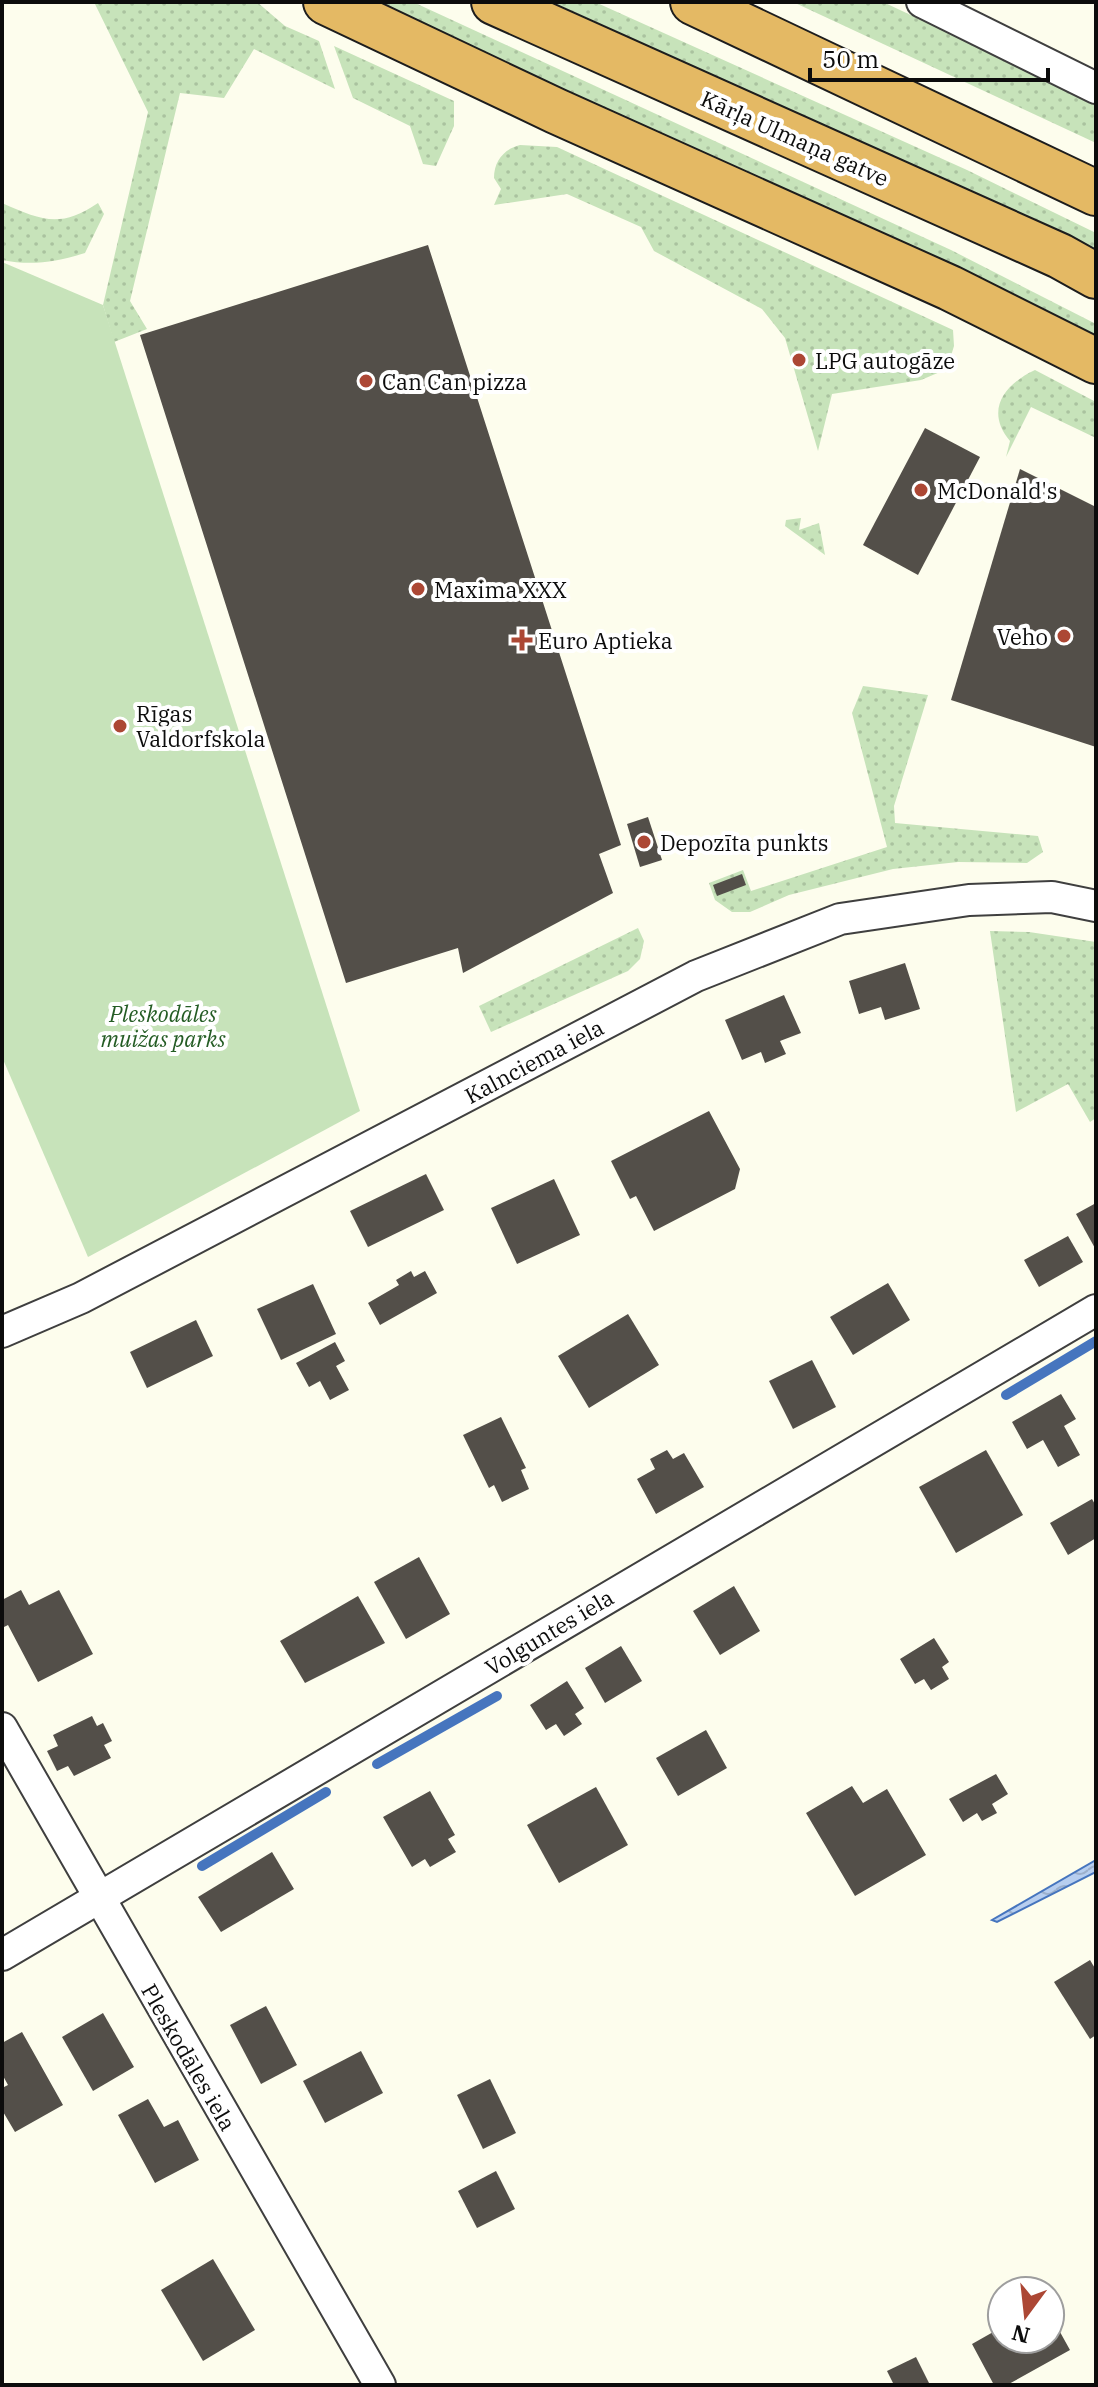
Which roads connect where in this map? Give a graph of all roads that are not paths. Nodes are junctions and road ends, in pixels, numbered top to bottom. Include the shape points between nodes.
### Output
1 (326, 2) edge
2 (494, 2) edge
3 (693, 2) edge
4 (922, 2) edge
5 (1096, 88) edge
6 (1096, 193) edge
7 (1096, 276) edge
8 (1096, 361) edge
9 (1096, 906) edge
10 (1096, 1310) edge
11 (2, 1332) edge
12 (2, 1728) edge
13 (97, 1898) junction
14 (2, 1955) edge
15 (380, 2385) edge

1 - 8 highway via 950,288
2 - 7 highway, Kārļa Ulmaņa gatve
3 - 6 highway
4 - 5 street
9 - 11 street, Kalnciema iela via 1052,897 969,900 840,919 696,976 81,1298
10 - 13 street, Volguntes iela
12 - 13 street, Pleskodāles iela
13 - 14 street, Volguntes iela
13 - 15 street, Pleskodāles iela

